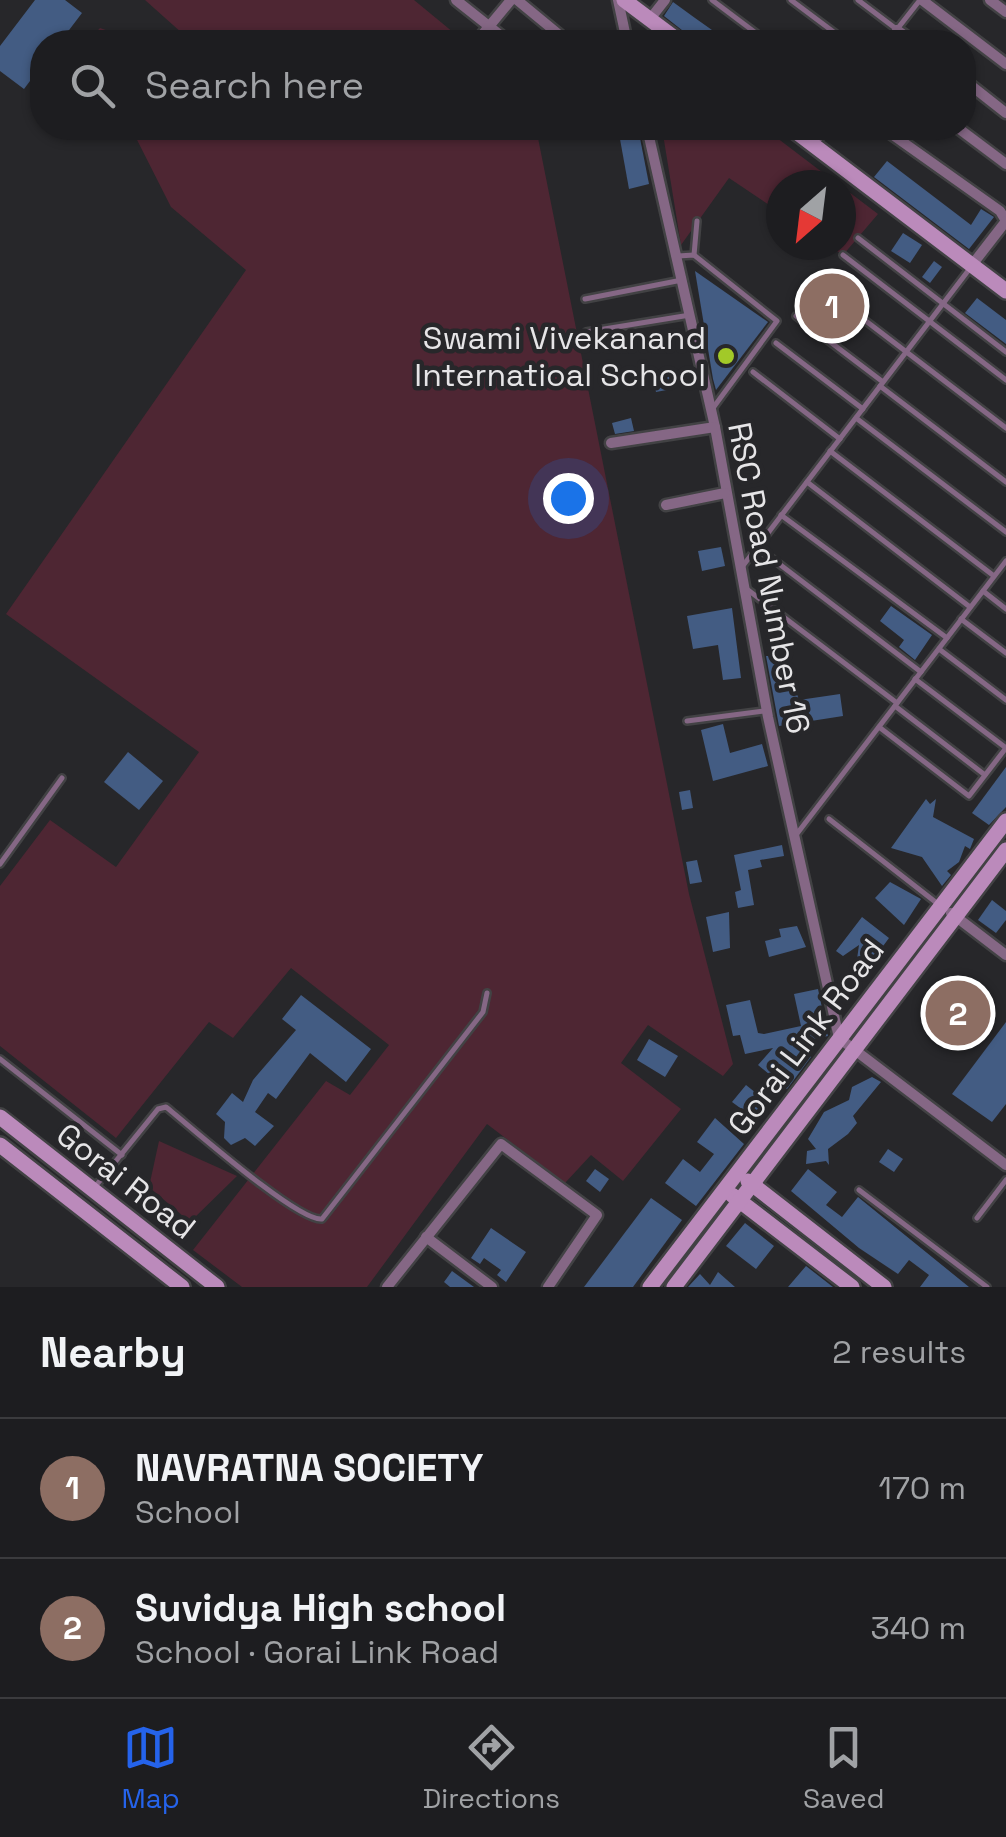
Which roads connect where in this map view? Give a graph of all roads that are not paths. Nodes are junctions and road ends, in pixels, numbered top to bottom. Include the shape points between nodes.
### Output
1 (456, 0) edge
2 (514, 0) edge
3 (621, 0) edge
4 (664, 0) edge
5 (712, 0) edge
6 (791, 0) edge
7 (858, 0) edge
8 (921, 0) edge
9 (990, 0) edge
10 (1006, 12) edge
11 (650, 19) junction
12 (490, 26) junction
13 (486, 30) edge
14 (495, 30) edge
15 (553, 30) edge
16 (625, 30) edge
17 (664, 30) edge
18 (752, 30) edge
19 (831, 30) edge
20 (897, 30) joint
21 (961, 30) edge
22 (976, 41) edge
23 (1006, 64) edge
24 (976, 89) edge
25 (1006, 113) edge
26 (649, 140) edge
27 (806, 140) edge
28 (819, 140) edge
29 (900, 140) edge
30 (974, 140) edge
31 (814, 146) junction
32 (1006, 164) edge
33 (697, 221) dead end
34 (858, 238) dead end
35 (676, 256) junction
36 (694, 256) junction
37 (849, 260) edge
38 (972, 266) junction
39 (682, 280) junction
40 (820, 286) dead end
41 (1006, 291) edge
42 (585, 299) dead end
43 (944, 302) junction
44 (690, 316) junction
45 (796, 316) dead end
46 (930, 322) junction
47 (586, 332) dead end
48 (776, 343) dead end
49 (906, 352) junction
50 (1006, 352) edge
51 (753, 372) dead end
52 (1006, 380) edge
53 (882, 384) junction
54 (862, 409) junction
55 (711, 410) junction
56 (856, 418) junction
57 (715, 427) junction
58 (1006, 428) edge
59 (840, 438) junction
60 (611, 443) dead end
61 (830, 451) junction
62 (806, 482) junction
63 (1006, 482) edge
64 (724, 494) junction
65 (666, 505) dead end
66 (781, 515) junction
67 (1006, 532) edge
68 (757, 547) junction
69 (1006, 561) edge
70 (742, 567) junction
71 (994, 576) junction
72 (743, 586) junction
73 (983, 591) junction
74 (970, 607) junction
75 (1006, 608) edge
76 (961, 619) junction
77 (947, 638) junction
78 (939, 648) junction
79 (1006, 654) edge
80 (921, 672) junction
81 (916, 679) junction
82 (1006, 700) edge
83 (896, 704) junction
84 (767, 711) junction
85 (686, 722) dead end
86 (879, 727) junction
87 (1006, 748) edge
88 (985, 775) junction
89 (62, 778) dead end
90 (828, 819) dead end
91 (1006, 821) edge
92 (796, 835) junction
93 (1006, 850) edge
94 (0, 864) edge
95 (941, 905) junction
96 (955, 916) junction
97 (1006, 955) edge
98 (488, 993) dead end
99 (840, 1038) junction
100 (854, 1049) junction
101 (0, 1059) edge
102 (0, 1117) edge
103 (0, 1145) edge
104 (122, 1155) junction
105 (1006, 1165) edge
106 (737, 1172) junction
107 (1006, 1180) edge
108 (752, 1185) junction
109 (724, 1188) junction
110 (93, 1190) junction
111 (859, 1190) dead end
112 (740, 1201) junction
113 (977, 1218) dead end
114 (426, 1237) junction
115 (191, 1266) junction
116 (178, 1286) edge
117 (218, 1287) edge
118 (387, 1287) edge
119 (492, 1287) edge
120 (548, 1287) edge
121 (650, 1287) edge
122 (674, 1287) edge
123 (852, 1287) edge
124 (884, 1287) edge
125 (987, 1287) edge

1 - 12 street
2 - 12 street
2 - 15 street
3 - 11 main road
3 - 16 street
4 - 11 street
5 - 18 lane
6 - 19 lane
7 - 20 lane
8 - 20 lane
8 - 21 street
9 - 10 street
11 - 17 main road
12 - 13 street
12 - 14 street
22 - 23 street
24 - 25 street
26 - 35 street, RSC Road Number 16
27 - 31 main road
28 - 31 lane
29 - 38 street via 1006,220
30 - 32 street
31 - 38 main road
33 - 36 lane
34 - 43 lane
35 - 36 lane
35 - 39 street, RSC Road Number 16
36 - 55 lane via 777,321
37 - 46 lane
38 - 41 main road
38 - 43 lane
39 - 42 lane
39 - 44 street, RSC Road Number 16
40 - 49 lane
43 - 46 lane
43 - 50 lane
44 - 47 lane
44 - 55 street, RSC Road Number 16
45 - 53 lane
46 - 49 lane
46 - 52 lane
48 - 54 lane
49 - 53 lane
49 - 58 lane
51 - 59 lane
53 - 54 lane
53 - 63 lane
54 - 56 lane
55 - 57 street, RSC Road Number 16
56 - 59 lane
56 - 67 lane
57 - 60 street
57 - 64 street, RSC Road Number 16
59 - 61 lane
61 - 62 lane
61 - 71 lane
62 - 66 lane
62 - 74 lane
64 - 65 street
64 - 70 street, RSC Road Number 16
66 - 68 lane
66 - 77 lane
68 - 70 lane
68 - 80 lane
69 - 71 lane
70 - 72 street, RSC Road Number 16
71 - 73 lane
72 - 83 lane
72 - 84 street, RSC Road Number 16
73 - 74 lane
73 - 75 lane
74 - 76 lane
76 - 77 lane
76 - 79 lane
77 - 78 lane
78 - 80 lane
78 - 82 lane
80 - 81 lane
81 - 83 lane
81 - 87 lane
83 - 86 lane
83 - 88 lane
84 - 85 lane
84 - 92 street, RSC Road Number 16
86 - 88 lane via 969,796
86 - 92 lane
87 - 88 lane
89 - 94 lane
90 - 95 lane
91 - 95 main road, Gorai Link Road
92 - 99 street, RSC Road Number 16
93 - 96 main road, Gorai Link Road
95 - 96 street
95 - 99 main road, Gorai Link Road
96 - 97 street
96 - 100 main road, Gorai Link Road
98 - 104 lane via 483,1012 322,1218 308,1217 280,1198 166,1107
99 - 100 street
99 - 106 main road, Gorai Link Road
100 - 105 street
100 - 108 main road, Gorai Link Road
101 - 104 lane
102 - 110 main road, Gorai Road
103 - 116 main road, Gorai Road
104 - 110 lane
106 - 108 main road
106 - 109 main road, Gorai Link Road
107 - 113 lane
108 - 112 main road, Gorai Link Road
108 - 124 main road
109 - 112 main road
109 - 121 main road, Gorai Link Road
110 - 115 main road, Gorai Road
111 - 125 lane
112 - 122 main road, Gorai Link Road
112 - 123 main road
114 - 118 street
114 - 119 street
114 - 120 street via 496,1147 508,1146 597,1216
115 - 116 lane
115 - 117 main road, Gorai Road

